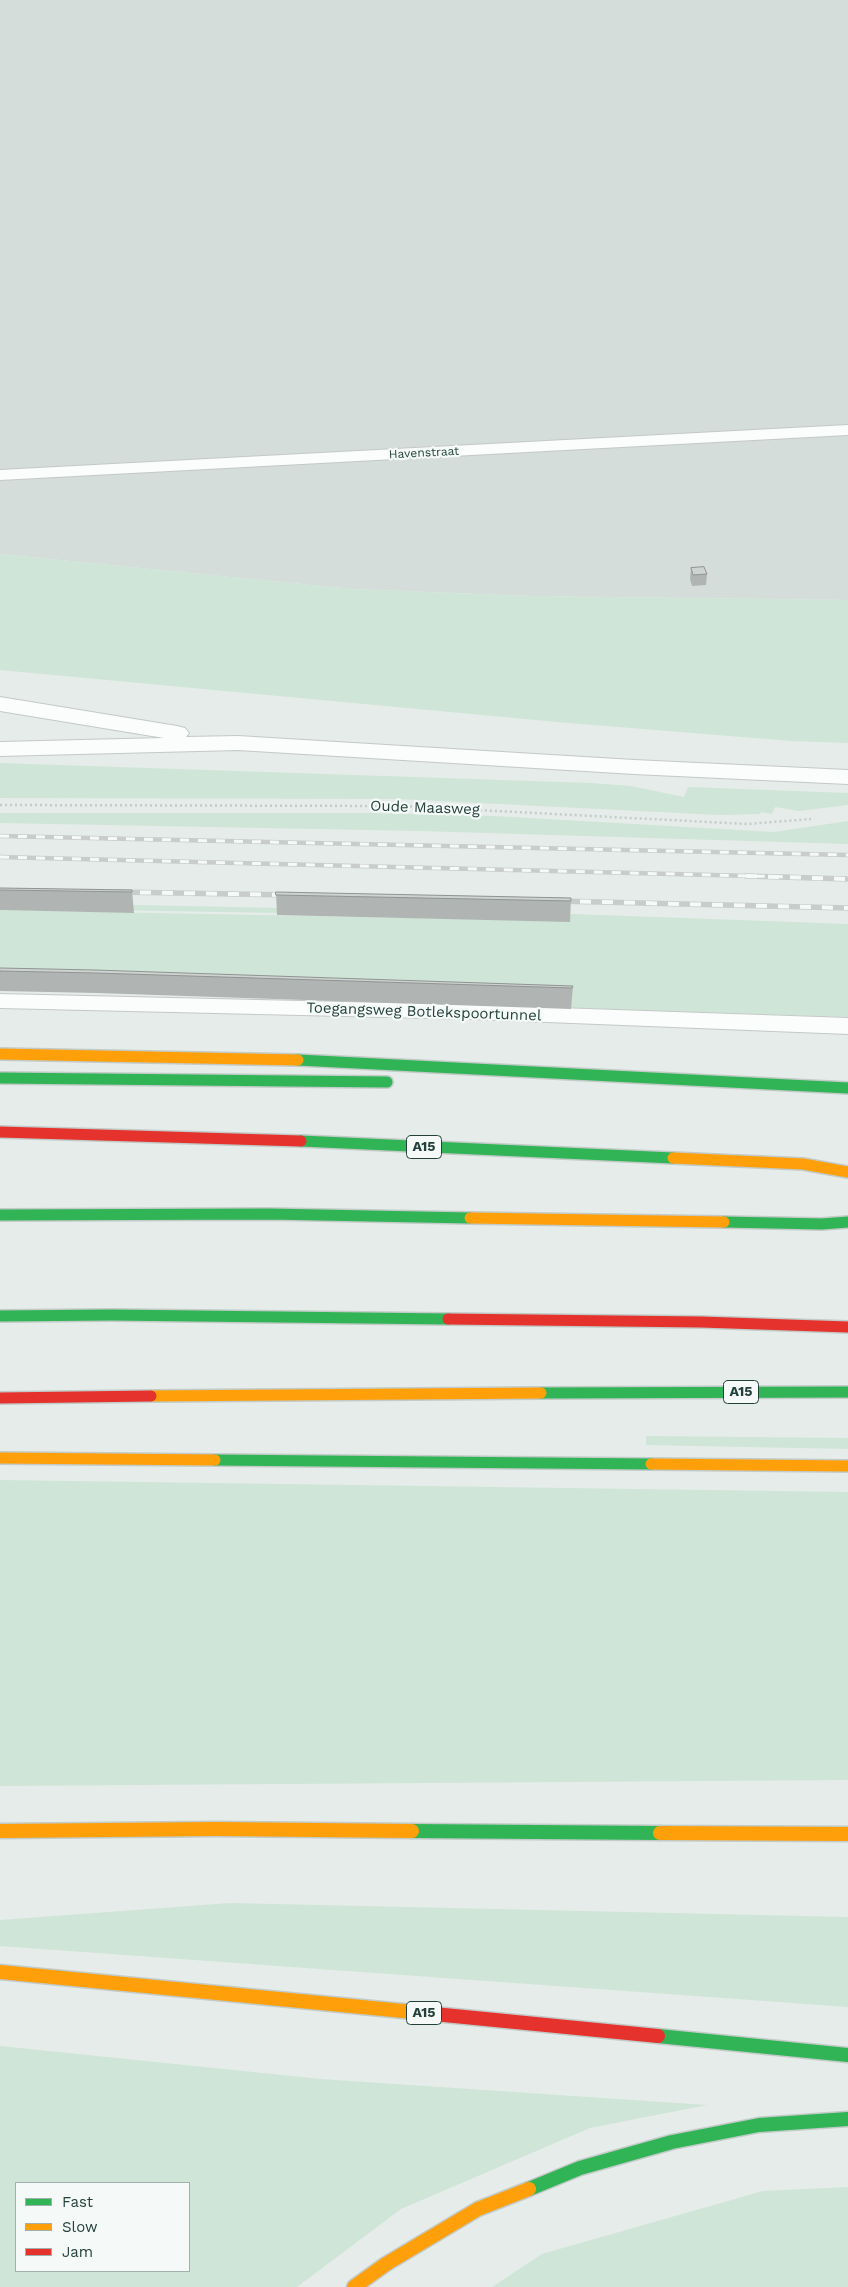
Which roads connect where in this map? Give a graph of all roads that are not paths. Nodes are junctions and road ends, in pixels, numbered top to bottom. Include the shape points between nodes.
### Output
1 (848, 430) edge
2 (0, 475) edge
3 (0, 704) edge
4 (238, 744) junction
5 (0, 749) edge
6 (848, 777) edge
7 (0, 1001) edge
8 (848, 1026) edge
9 (0, 1054) edge
10 (0, 1078) edge
11 (396, 1082) dead end
12 (514, 1083) dead end
13 (811, 1086) junction
14 (848, 1088) edge
15 (0, 1132) edge
16 (848, 1172) edge
17 (0, 1215) edge
18 (848, 1222) edge
19 (0, 1316) edge
20 (848, 1327) edge
21 (848, 1392) edge
22 (0, 1398) edge
23 (0, 1458) edge
24 (848, 1466) edge
25 (0, 1831) edge
26 (848, 1834) edge
27 (0, 1972) edge
28 (848, 2055) edge
29 (848, 2119) edge
30 (354, 2287) edge

1 - 2 lane, Havenstraat
3 - 4 street
4 - 5 street
4 - 6 street
7 - 8 lane, Toegangsweg Botlekspoortunnel
9 - 13 highway via 276,1058
10 - 11 highway
12 - 13 highway
13 - 14 highway
15 - 16 highway, A15 via 306,1141 803,1164
17 - 18 highway via 269,1214
19 - 20 highway via 701,1322
21 - 22 highway, A15
23 - 24 highway
25 - 26 highway via 226,1829
27 - 28 highway, A15
29 - 30 highway via 759,2125 672,2142 580,2168 478,2209

